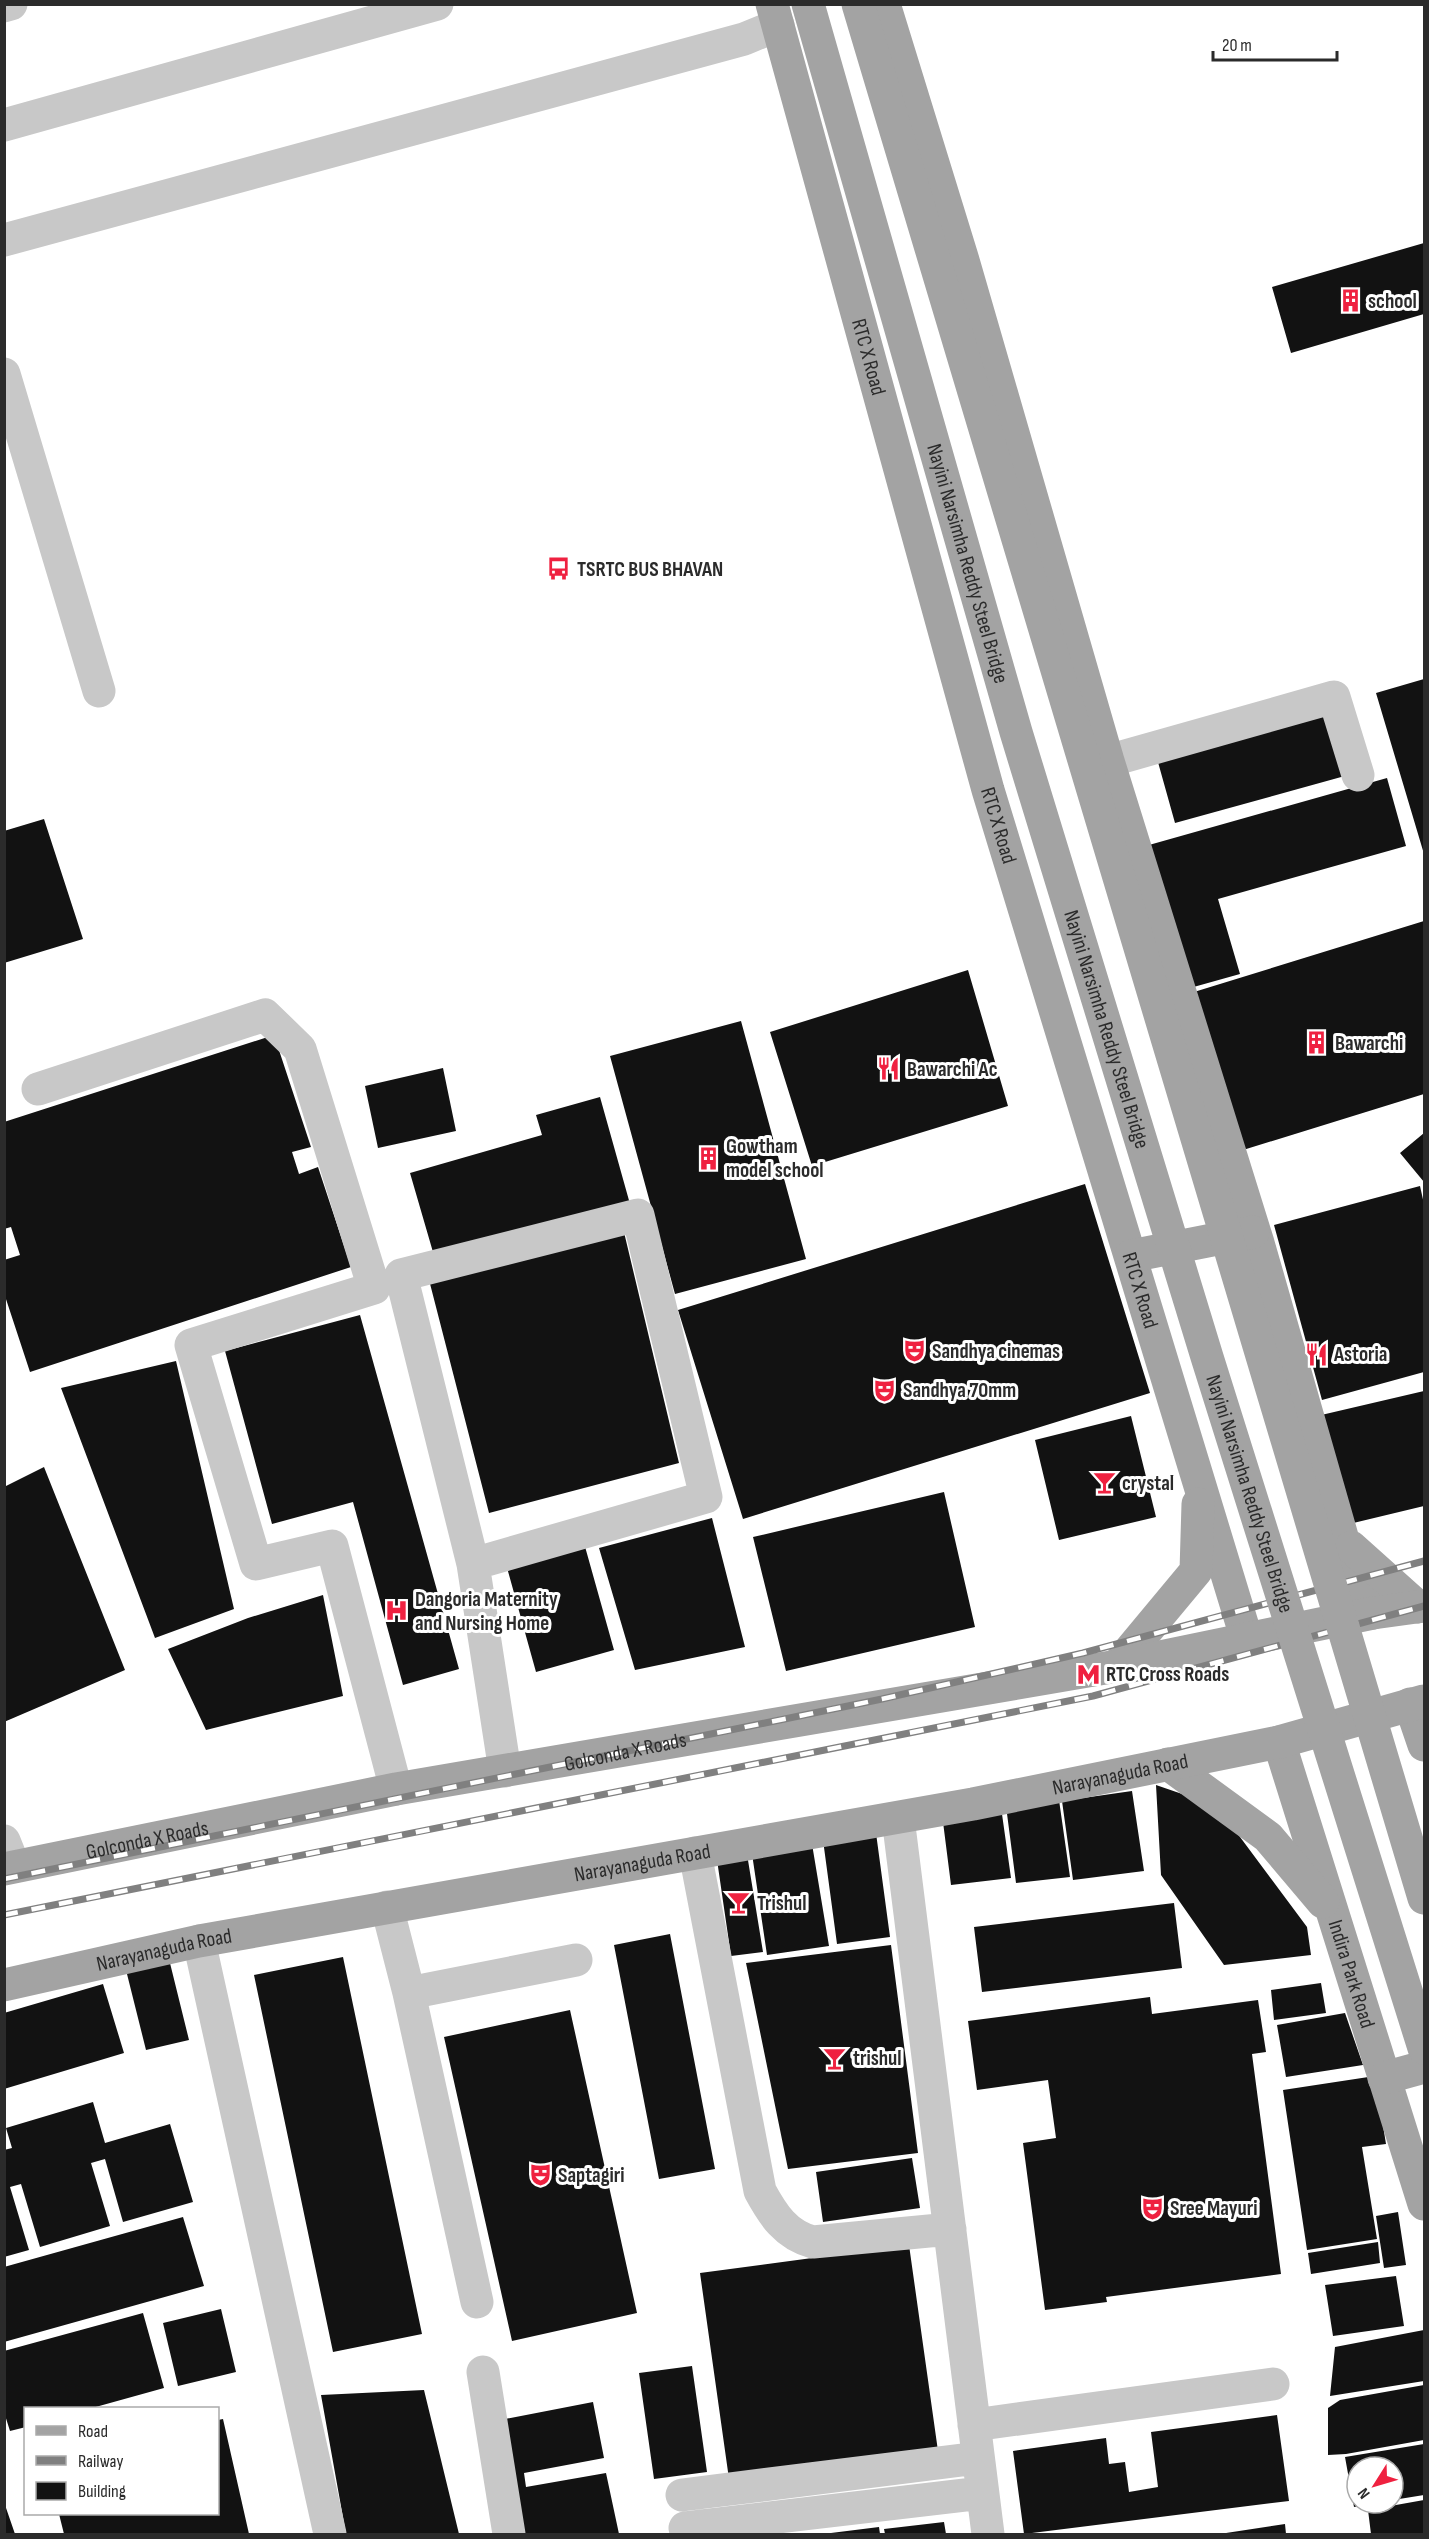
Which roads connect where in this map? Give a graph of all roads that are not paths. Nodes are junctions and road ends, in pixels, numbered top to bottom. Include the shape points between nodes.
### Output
1 (11, 4) edge
2 (437, 4) edge
3 (808, 4) edge
4 (858, 4) edge
5 (884, 4) edge
6 (4, 6) edge
7 (775, 15) edge
8 (4, 125) edge
9 (4, 240) edge
10 (4, 374) edge
11 (99, 691) dead end
12 (1108, 761) junction
13 (1358, 775) dead end
14 (38, 1089) dead end
15 (1254, 1232) junction
16 (1131, 1256) junction
17 (1199, 1477) junction
18 (1343, 1540) junction
19 (473, 1564) junction
20 (1421, 1606) edge
21 (1372, 1613) junction
22 (1247, 1640) junction
23 (1117, 1666) junction
24 (1418, 1703) edge
25 (1279, 1743) junction
26 (1425, 1745) edge
27 (1168, 1764) junction
28 (505, 1772) junction
29 (396, 1789) junction
30 (898, 1818) junction
31 (695, 1853) junction
32 (8, 1859) edge
33 (1425, 1898) edge
34 (387, 1907) junction
35 (1331, 1912) junction
36 (199, 1941) junction
37 (576, 1960) dead end
38 (4, 1985) edge
39 (409, 1993) junction
40 (1425, 2048) edge
41 (1425, 2067) edge
42 (1384, 2078) junction
43 (1425, 2204) edge
44 (950, 2229) junction
45 (477, 2302) dead end
46 (483, 2372) dead end
47 (1273, 2384) dead end
48 (974, 2426) junction
49 (978, 2458) junction
50 (982, 2493) junction
51 (682, 2495) dead end
52 (685, 2528) dead end
53 (330, 2535) edge
54 (509, 2535) edge
55 (988, 2535) edge

1 - 6 street
2 - 8 street
3 - 40 main road, Nayini Narsimha Reddy Steel Bridge, bridge via 1016,732 1207,1358
4 - 33 main road, bridge
5 - 12 main road via 962,256
7 - 9 street via 744,39
7 - 16 main road, RTC X Road via 988,790
10 - 11 street
12 - 13 street via 1334,697
12 - 15 main road
14 - 29 street via 265,1015 300,1049 374,1288 192,1345 256,1564 332,1546
15 - 16 main road
15 - 18 main road
16 - 17 main road, RTC X Road
17 - 22 main road, RTC X Road
17 - 23 main road via 1196,1571
18 - 20 main road
18 - 21 main road
19 - 19 street via 706,1497 638,1215 401,1275
19 - 28 street
20 - 21 main road, Golconda X Roads
21 - 22 main road, Golconda X Roads
22 - 23 main road, Golconda X Roads
23 - 28 main road, Golconda X Roads
24 - 25 main road, Narayanaguda Road
24 - 26 main road
25 - 27 main road, Narayanaguda Road
25 - 35 main road, Indira Park Road
27 - 30 main road, Narayanaguda Road
27 - 35 main road via 1268,1837
28 - 29 main road, Golconda X Roads
29 - 32 main road, Golconda X Roads
30 - 31 main road, Narayanaguda Road
30 - 44 street
31 - 34 main road, Narayanaguda Road
31 - 44 street via 760,2191 771,2213 800,2239 813,2242
34 - 36 main road, Narayanaguda Road
34 - 39 street
35 - 42 main road, Indira Park Road
36 - 38 main road, Narayanaguda Road
36 - 53 street
37 - 39 street
39 - 45 street
41 - 42 main road
42 - 43 main road, Indira Park Road
44 - 48 street
46 - 54 street
47 - 48 street
48 - 49 street
49 - 50 street
49 - 51 street
50 - 52 street
50 - 55 street

